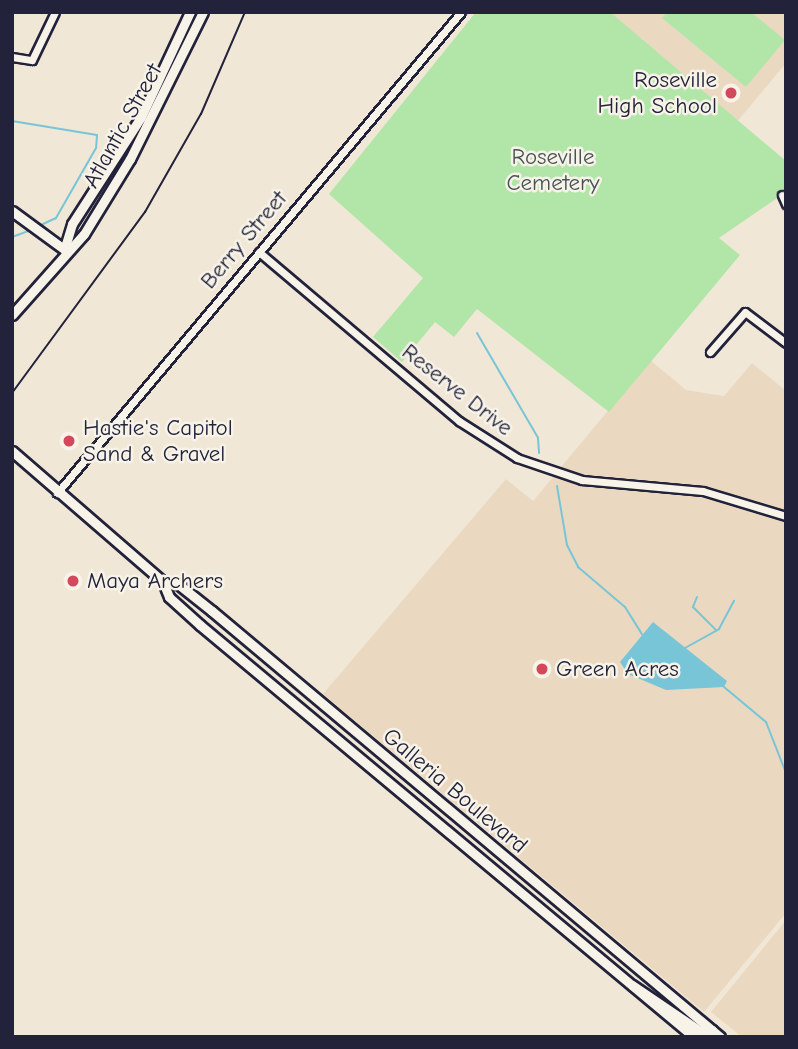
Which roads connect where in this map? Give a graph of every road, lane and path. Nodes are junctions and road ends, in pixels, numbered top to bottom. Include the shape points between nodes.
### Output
1 (55, 12) edge
2 (190, 12) edge
3 (204, 12) edge
4 (461, 12) edge
5 (185, 23) junction
6 (12, 57) edge
7 (156, 110) junction
8 (782, 195) dead end
9 (786, 204) edge
10 (12, 211) edge
11 (64, 249) junction
12 (259, 251) junction
13 (12, 315) edge
14 (786, 343) edge
15 (710, 352) dead end
16 (12, 451) edge
17 (57, 493) junction
18 (786, 516) edge
19 (163, 582) junction
20 (627, 984) junction
21 (716, 1033) edge
22 (694, 1037) edge

1 - 6 street via 33,60
2 - 5 main road, Atlantic Street
3 - 7 main road, Atlantic Street
4 - 12 street, Berry Street
5 - 7 main road via 187,36
5 - 11 main road, Atlantic Street via 141,117 72,224
7 - 11 main road, Atlantic Street via 84,233
8 - 9 street
10 - 11 main road
11 - 13 main road, Atlantic Street
12 - 17 street, Berry Street
12 - 18 street, Reserve Drive via 459,421 506,453 582,480 703,491
14 - 15 street via 745,312
16 - 17 main road, Galleria Boulevard
17 - 19 main road, Galleria Boulevard
19 - 20 main road, Galleria Boulevard via 169,597 200,625
19 - 21 main road, Galleria Boulevard via 178,584 212,611
20 - 21 main road via 643,988 700,1031
20 - 22 main road, Galleria Boulevard

